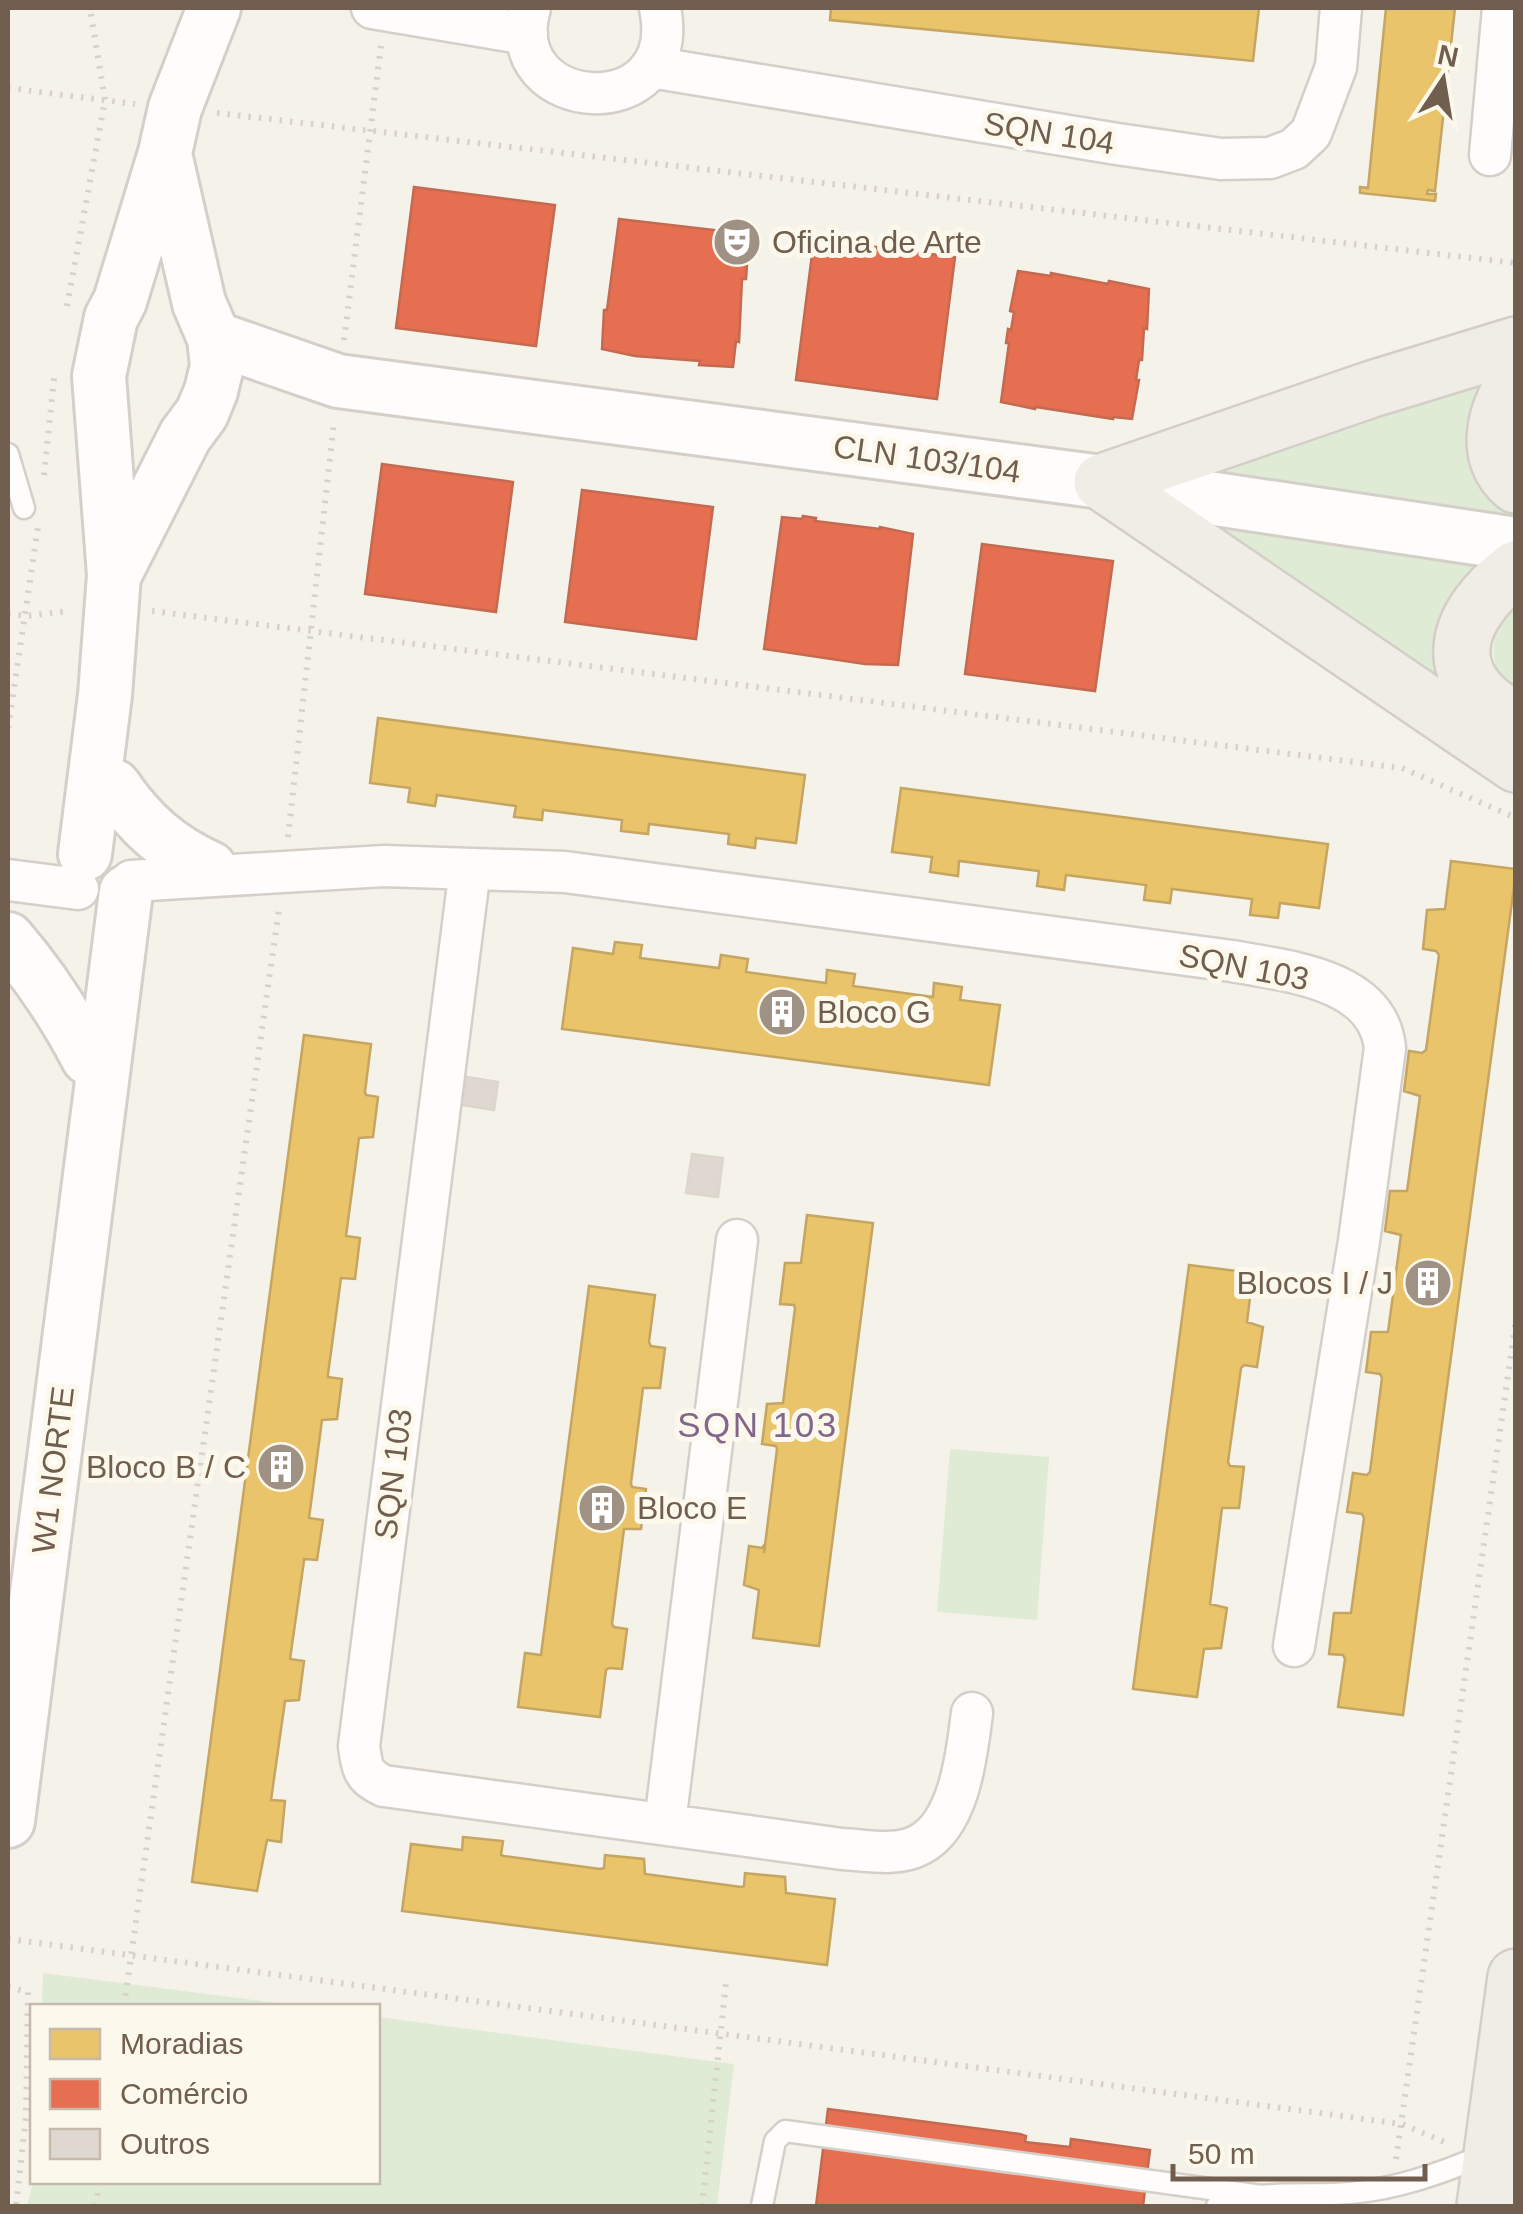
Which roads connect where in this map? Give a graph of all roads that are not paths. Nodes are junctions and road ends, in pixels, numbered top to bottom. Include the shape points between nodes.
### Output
1 (243, 8) edge
2 (660, 8) edge
3 (1341, 8) edge
4 (1503, 8) edge
5 (378, 9) edge
6 (199, 18) edge
7 (528, 21) edge
8 (652, 66) junction
9 (170, 131) junction
10 (1490, 156) dead end
11 (120, 301) junction
12 (206, 321) junction
13 (1516, 345) edge
14 (1516, 380) edge
15 (338, 381) junction
16 (211, 391) junction
17 (104, 416) junction
18 (185, 436) junction
19 (8, 454) edge
20 (1102, 482) junction
21 (1516, 485) edge
22 (24, 508) dead end
23 (1516, 544) edge
24 (1516, 569) edge
25 (112, 590) junction
26 (105, 695) junction
27 (1516, 720) edge
28 (1516, 764) edge
29 (114, 786) junction
30 (8, 864) edge
31 (210, 868) junction
32 (470, 869) junction
33 (284, 872) junction
34 (104, 874) junction
35 (8, 880) edge
36 (8, 940) edge
37 (88, 1058) junction
38 (98, 1118) junction
39 (736, 1240) dead end
40 (1294, 1646) dead end
41 (972, 1713) dead end
42 (8, 1822) edge
43 (665, 1823) junction
44 (1516, 1977) edge
45 (1486, 2172) edge
46 (1269, 2197) junction
47 (762, 2206) edge
48 (1217, 2206) edge

1 - 6 street
2 - 8 street via 664,26
3 - 8 street, SQN 104 via 1336,68 1311,133 1270,158 1221,159 1117,144
4 - 10 street
5 - 7 street
6 - 9 street
7 - 8 street via 539,67 574,92 617,92
9 - 11 street
9 - 12 street
11 - 12 street via 166,290
11 - 17 street via 100,376
12 - 15 street, CLN 103/104
12 - 16 street via 216,366
13 - 20 main road
14 - 21 main road via 1502,401 1495,441 1503,474
15 - 16 street, CLN 103/104
15 - 20 street, CLN 103/104
16 - 18 street
17 - 18 street via 155,442
17 - 25 street, W1 NORTE
18 - 25 street, W1 NORTE
19 - 22 lane
20 - 23 street, CLN 103/104
20 - 28 main road
24 - 27 main road via 1470,615 1463,659 1475,692
25 - 26 street, W1 NORTE
26 - 29 street, W1 NORTE
26 - 34 street, W1 NORTE
29 - 31 street via 152,832
29 - 34 street, W1 NORTE
30 - 34 street
31 - 33 street, SQN 103
31 - 34 street, SQN 103
32 - 33 street, SQN 103
32 - 40 street, SQN 103 via 565,872 1232,961 1308,976 1346,991 1371,1011 1385,1048
32 - 43 street, SQN 103 via 359,1746 362,1768 384,1786
33 - 34 street, SQN 103
34 - 35 street
34 - 37 street, W1 NORTE
34 - 38 street, W1 NORTE
36 - 37 street via 65,1014
37 - 38 street, W1 NORTE
38 - 42 street, W1 NORTE
39 - 43 street
41 - 43 street, SQN 103 via 965,1774 941,1824 920,1845 890,1852 842,1848
44 - 45 main road
45 - 46 lane via 1449,2171 1354,2193
46 - 47 lane via 785,2131 775,2141
46 - 48 lane

